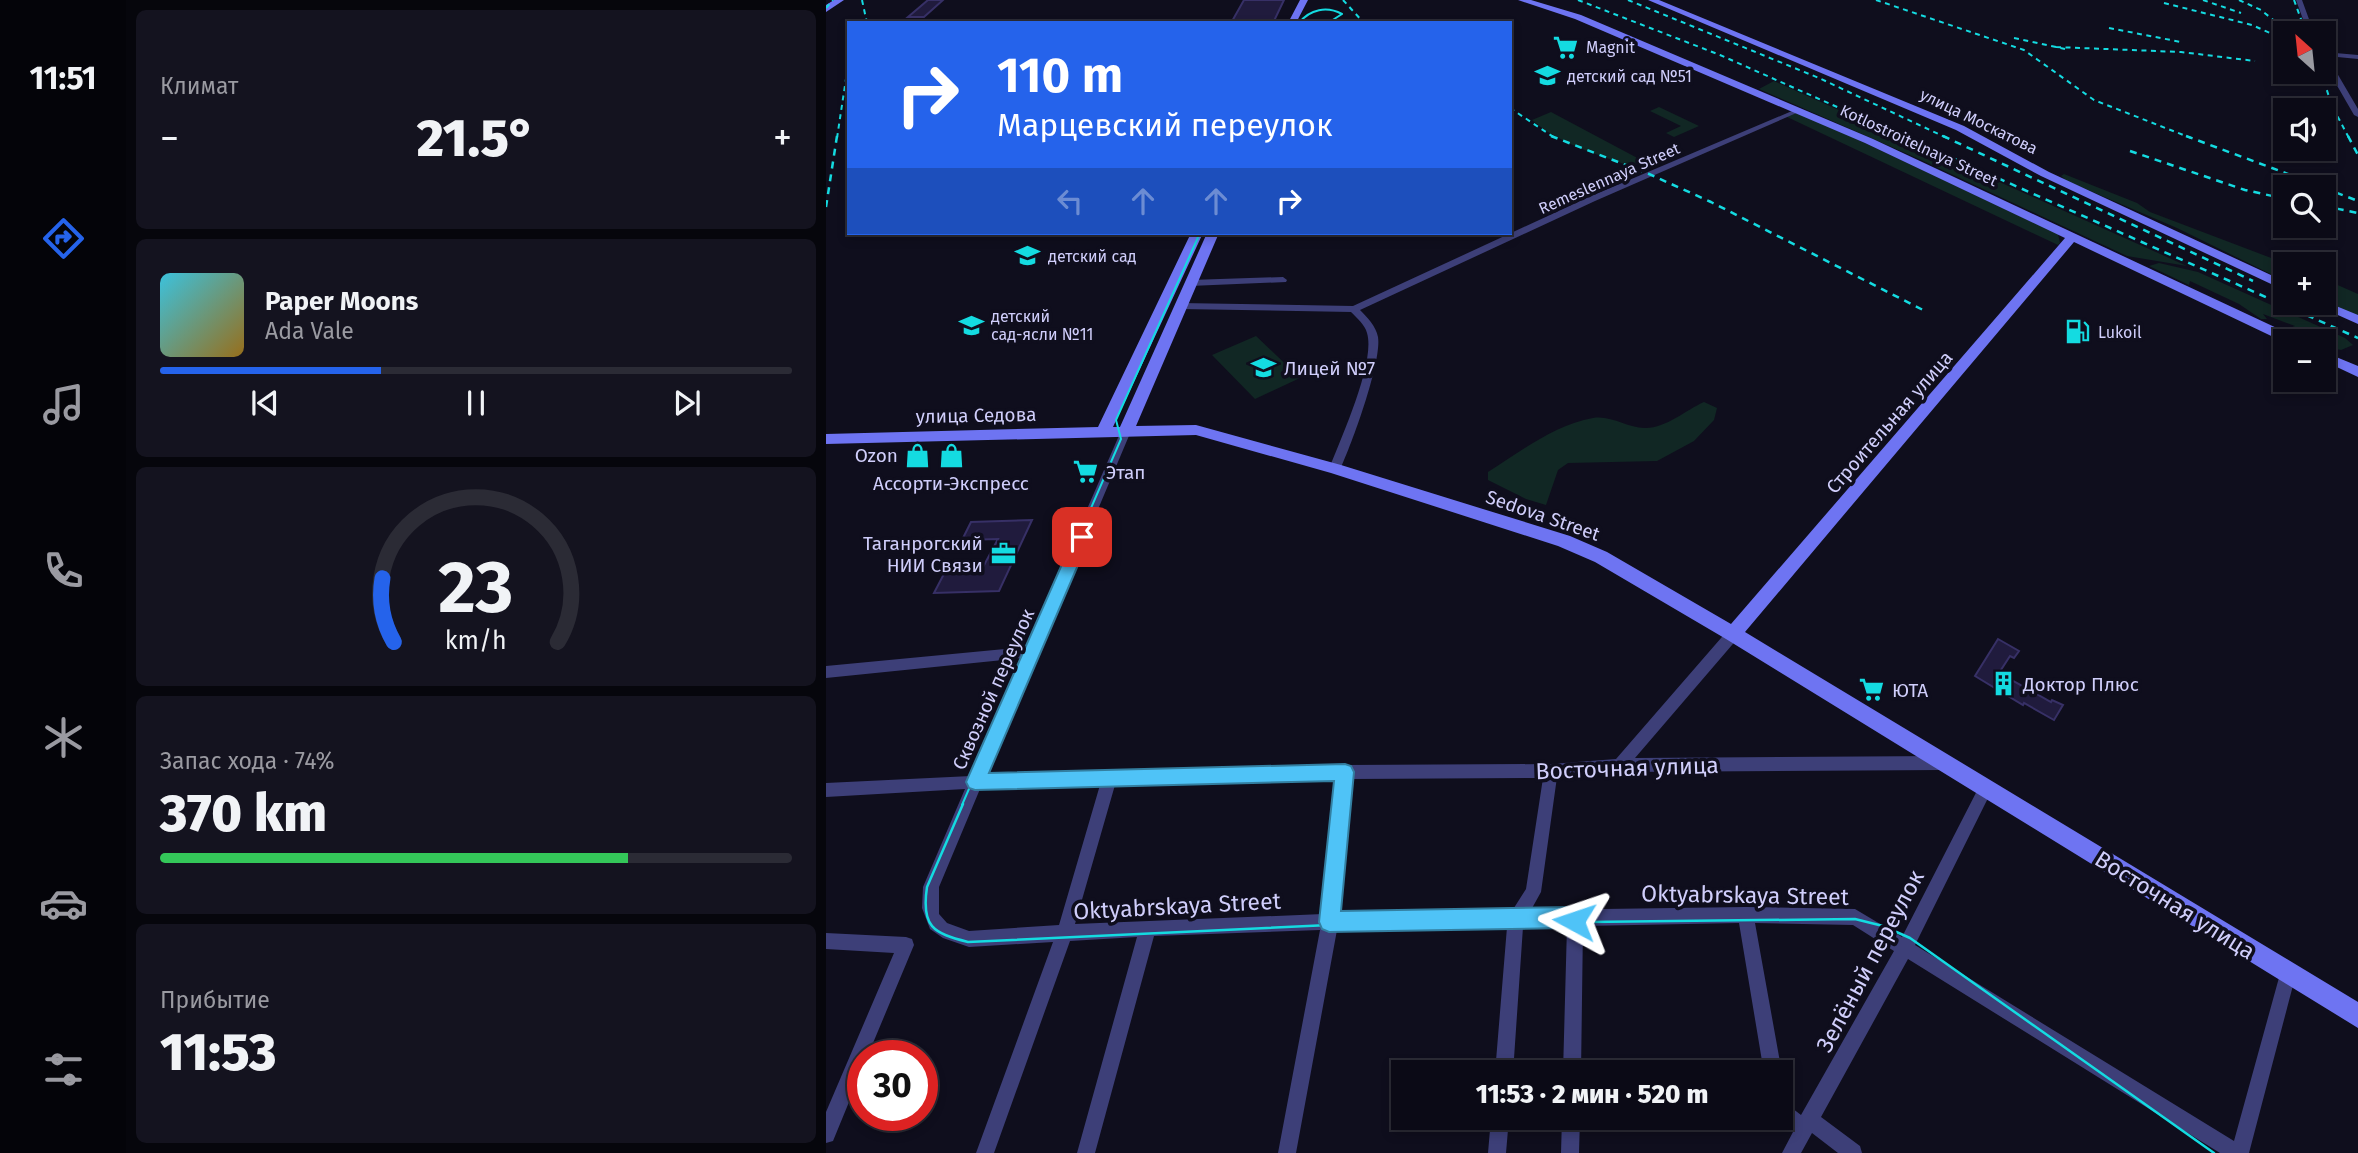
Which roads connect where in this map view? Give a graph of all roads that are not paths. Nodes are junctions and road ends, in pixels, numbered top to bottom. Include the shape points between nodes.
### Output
1 (839, 0) edge
2 (1304, 0) edge
3 (1521, 0) edge
4 (1652, 0) edge
5 (2300, 0) edge
6 (826, 9) edge
7 (1293, 21) edge
8 (2307, 21) edge
9 (2336, 56) edge
10 (2358, 57) edge
11 (2336, 76) edge
12 (1799, 110) junction
13 (2358, 115) edge
14 (1196, 235) edge
15 (1212, 235) edge
16 (2073, 236) junction
17 (1283, 280) dead end
18 (2273, 281) edge
19 (1190, 283) junction
20 (1180, 306) junction
21 (1354, 309) junction
22 (2336, 311) edge
23 (2358, 320) edge
24 (2273, 331) edge
25 (2336, 362) edge
26 (2358, 372) edge
27 (1126, 431) junction
28 (1104, 432) junction
29 (826, 439) edge
30 (1335, 469) junction
31 (1733, 634) junction
32 (1032, 652) junction
33 (826, 672) edge
34 (1943, 763) junction
35 (1620, 765) junction
36 (1551, 771) junction
37 (1345, 772) junction
38 (1109, 780) junction
39 (975, 782) junction
40 (1986, 788) junction
41 (826, 790) edge
42 (931, 887) joint
43 (1746, 915) junction
44 (1574, 917) junction
45 (1517, 919) junction
46 (1329, 922) junction
47 (1148, 928) junction
48 (1064, 934) junction
49 (826, 942) edge
50 (906, 945) joint
51 (1905, 947) junction
52 (2288, 974) junction
53 (2358, 1016) edge
54 (1505, 1060) edge
55 (1572, 1060) edge
56 (1771, 1060) edge
57 (1793, 1117) edge
58 (1807, 1124) junction
59 (1499, 1130) edge
60 (1571, 1130) edge
61 (826, 1134) edge
62 (985, 1153) edge
63 (1086, 1153) edge
64 (1287, 1153) edge
65 (1497, 1153) edge
66 (1570, 1153) edge
67 (1791, 1153) edge
68 (1853, 1153) edge
69 (2239, 1153) edge

1 - 6 main road
2 - 7 main road
3 - 12 main road, Kotlostroitelnaya Street via 1578,17
4 - 18 main road, улица Москатова via 1942,120 2045,174
5 - 8 street
9 - 10 street
11 - 13 street
12 - 16 main road, Kotlostroitelnaya Street
12 - 21 street, Remeslennaya Street
14 - 28 main road
15 - 19 main road
16 - 24 main road, Kotlostroitelnaya Street
16 - 31 main road, Строительная улица
17 - 19 street
19 - 20 main road
20 - 21 street
20 - 27 main road
21 - 30 street via 1373,336 1370,365
22 - 23 main road
25 - 26 main road
27 - 28 main road, улица Седова
27 - 30 main road, Sedova Street via 1205,431
27 - 32 street, Сквозной переулок
28 - 29 main road, улица Седова
30 - 31 main road, Sedova Street via 1564,541 1601,557
31 - 34 main road, Sedova Street
31 - 35 street
32 - 33 street
32 - 39 street, Сквозной переулок
34 - 35 street, Восточная улица
34 - 40 main road, Восточная улица
35 - 36 street, Восточная улица
36 - 37 street, Восточная улица
36 - 45 street via 1533,892
37 - 38 street, Восточная улица
37 - 46 street
38 - 39 street, Восточная улица
38 - 48 street
39 - 41 street, Восточная улица
39 - 42 street, Сквозной переулок
40 - 51 street, Зелёный переулок
40 - 52 main road, Восточная улица
42 - 48 street, Oktyabrskaya Street via 933,920 953,935 969,939
43 - 44 street, Oktyabrskaya Street
43 - 51 street, Oktyabrskaya Street via 1855,917
43 - 56 street
44 - 45 street, Oktyabrskaya Street
44 - 55 street
45 - 46 street, Oktyabrskaya Street
45 - 54 street
46 - 47 street, Oktyabrskaya Street
46 - 64 street
47 - 48 street, Oktyabrskaya Street
47 - 63 street
48 - 62 street
49 - 50 street
50 - 61 street
51 - 58 street, Зелёный переулок
51 - 69 street, Oktyabrskaya Street
52 - 53 main road, Восточная улица
52 - 69 street
57 - 58 street
58 - 67 street, Зелёный переулок
58 - 68 street
59 - 65 street
60 - 66 street

